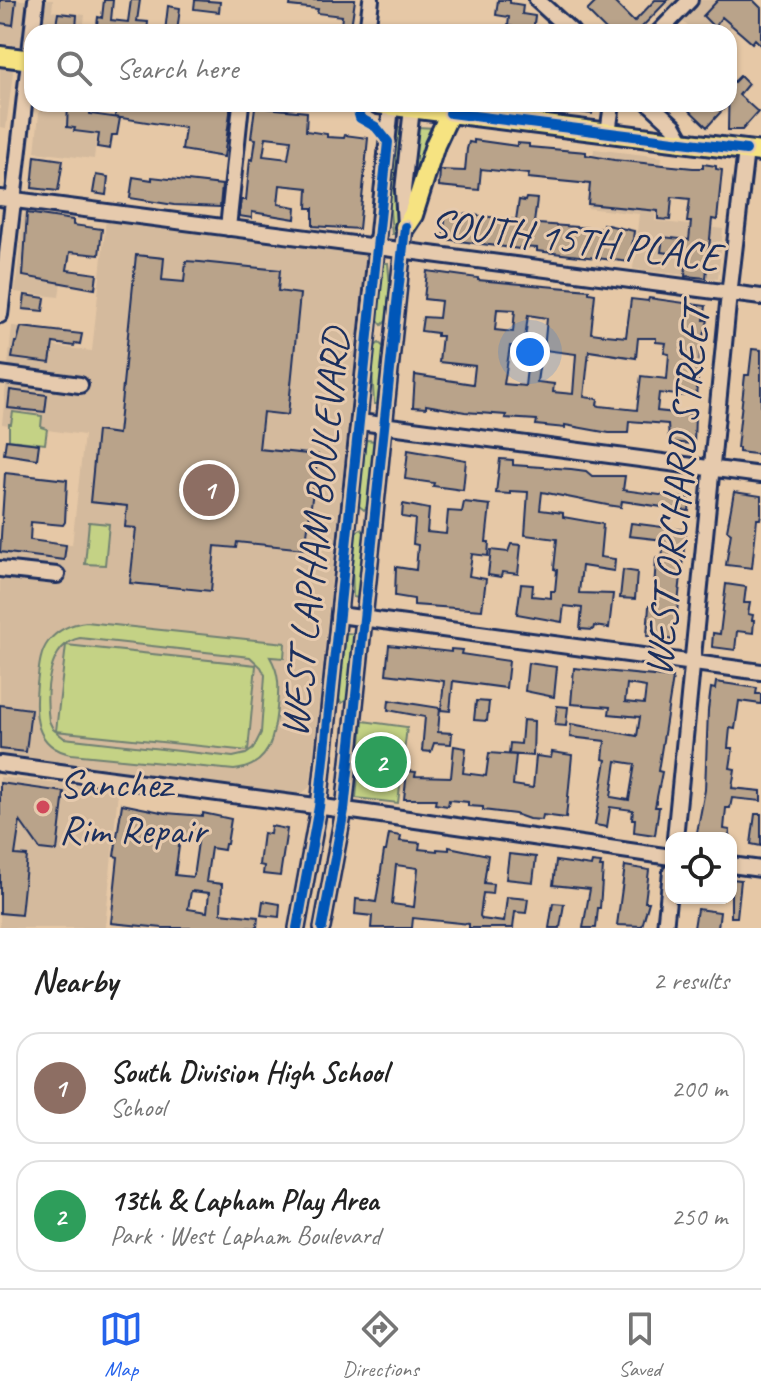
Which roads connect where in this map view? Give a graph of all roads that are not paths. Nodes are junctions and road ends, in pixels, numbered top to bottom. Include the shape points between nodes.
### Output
1 (36, 0) edge
2 (371, 0) edge
3 (537, 0) edge
4 (690, 0) edge
5 (34, 24) edge
6 (368, 24) edge
7 (563, 24) edge
8 (667, 24) edge
9 (0, 56) edge
10 (24, 59) edge
11 (24, 95) edge
12 (240, 112) edge
13 (385, 112) edge
14 (412, 112) edge
15 (442, 112) edge
16 (611, 112) edge
17 (659, 112) edge
18 (450, 113) junction
19 (608, 133) junction
20 (683, 142) junction
21 (754, 151) edge
22 (6, 199) edge
23 (405, 227) junction
24 (228, 228) junction
25 (377, 247) junction
26 (402, 250) junction
27 (729, 292) junction
28 (761, 297) edge
29 (0, 315) edge
30 (0, 374) edge
31 (80, 385) dead end
32 (360, 422) junction
33 (384, 425) junction
34 (712, 469) junction
35 (761, 475) edge
36 (0, 569) edge
37 (57, 575) dead end
38 (339, 615) junction
39 (364, 619) junction
40 (693, 663) junction
41 (761, 672) edge
42 (0, 764) edge
43 (319, 807) junction
44 (344, 810) junction
45 (676, 832) edge
46 (665, 856) edge
47 (737, 866) edge
48 (761, 869) edge
49 (668, 904) edge
50 (297, 928) edge
51 (322, 928) edge
52 (665, 928) edge

1 - 5 street
2 - 6 street
3 - 7 street
4 - 8 street
9 - 10 main road
11 - 22 street
12 - 24 street
13 - 25 street, WEST LAPHAM BOULEVARD
14 - 23 street, WEST LAPHAM BOULEVARD via 403,190
15 - 18 main road
16 - 19 street
17 - 20 street
18 - 19 main road
18 - 23 main road
19 - 20 main road
20 - 21 main road
21 - 27 street, WEST ORCHARD STREET
22 - 24 street, SOUTH 15TH PLACE
22 - 29 street
23 - 26 street, WEST LAPHAM BOULEVARD
24 - 25 street, SOUTH 15TH PLACE
25 - 26 street, SOUTH 15TH PLACE
25 - 32 street, WEST LAPHAM BOULEVARD
26 - 27 street, SOUTH 15TH PLACE
26 - 33 street, WEST LAPHAM BOULEVARD
27 - 28 street, SOUTH 15TH PLACE
27 - 34 street, WEST ORCHARD STREET
30 - 31 street
32 - 33 street
32 - 38 street, WEST LAPHAM BOULEVARD
33 - 34 street
33 - 39 street, WEST LAPHAM BOULEVARD
34 - 35 street
34 - 40 street, WEST ORCHARD STREET
36 - 37 street
38 - 39 street
38 - 43 street, WEST LAPHAM BOULEVARD
39 - 40 street
39 - 44 street, WEST LAPHAM BOULEVARD
40 - 41 street
40 - 45 street, WEST ORCHARD STREET
42 - 43 street
43 - 44 street
43 - 50 street, WEST LAPHAM BOULEVARD
44 - 46 street
44 - 51 street, WEST LAPHAM BOULEVARD
47 - 48 street
49 - 52 street

